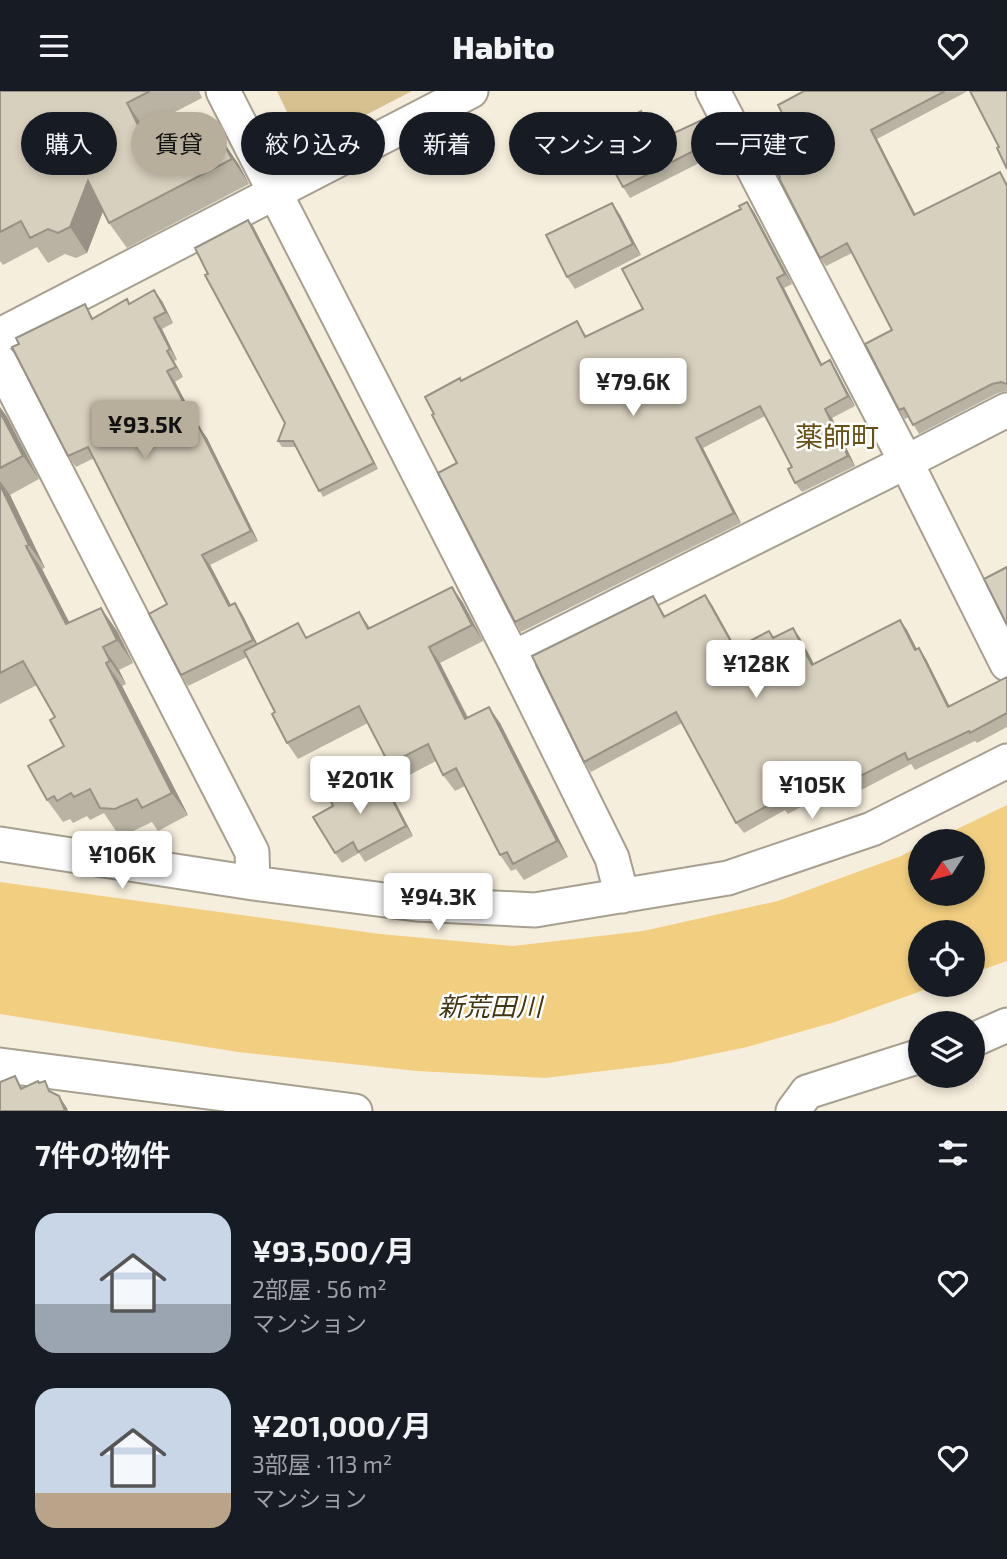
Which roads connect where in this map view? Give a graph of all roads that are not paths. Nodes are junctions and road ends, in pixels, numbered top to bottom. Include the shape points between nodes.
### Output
1 (223, 91) edge
2 (471, 91) edge
3 (713, 91) edge
4 (274, 192) junction
5 (0, 335) edge
6 (0, 362) edge
7 (1007, 410) edge
8 (906, 462) junction
9 (513, 658) junction
10 (1007, 664) edge
11 (1007, 761) edge
12 (0, 844) edge
13 (253, 883) junction
14 (622, 896) junction
15 (1007, 1025) edge
16 (985, 1035) edge
17 (908, 1060) edge
18 (0, 1065) edge
19 (355, 1111) edge
20 (793, 1111) edge

1 - 4 street
2 - 4 street
3 - 8 street
4 - 5 street
4 - 9 street
6 - 13 street via 252,852
7 - 8 street
8 - 9 street
8 - 10 street
9 - 14 street via 612,858
11 - 14 street via 872,829 728,878
12 - 13 street
13 - 14 street via 416,904 535,910
15 - 16 street
17 - 20 street via 807,1092
18 - 19 street

